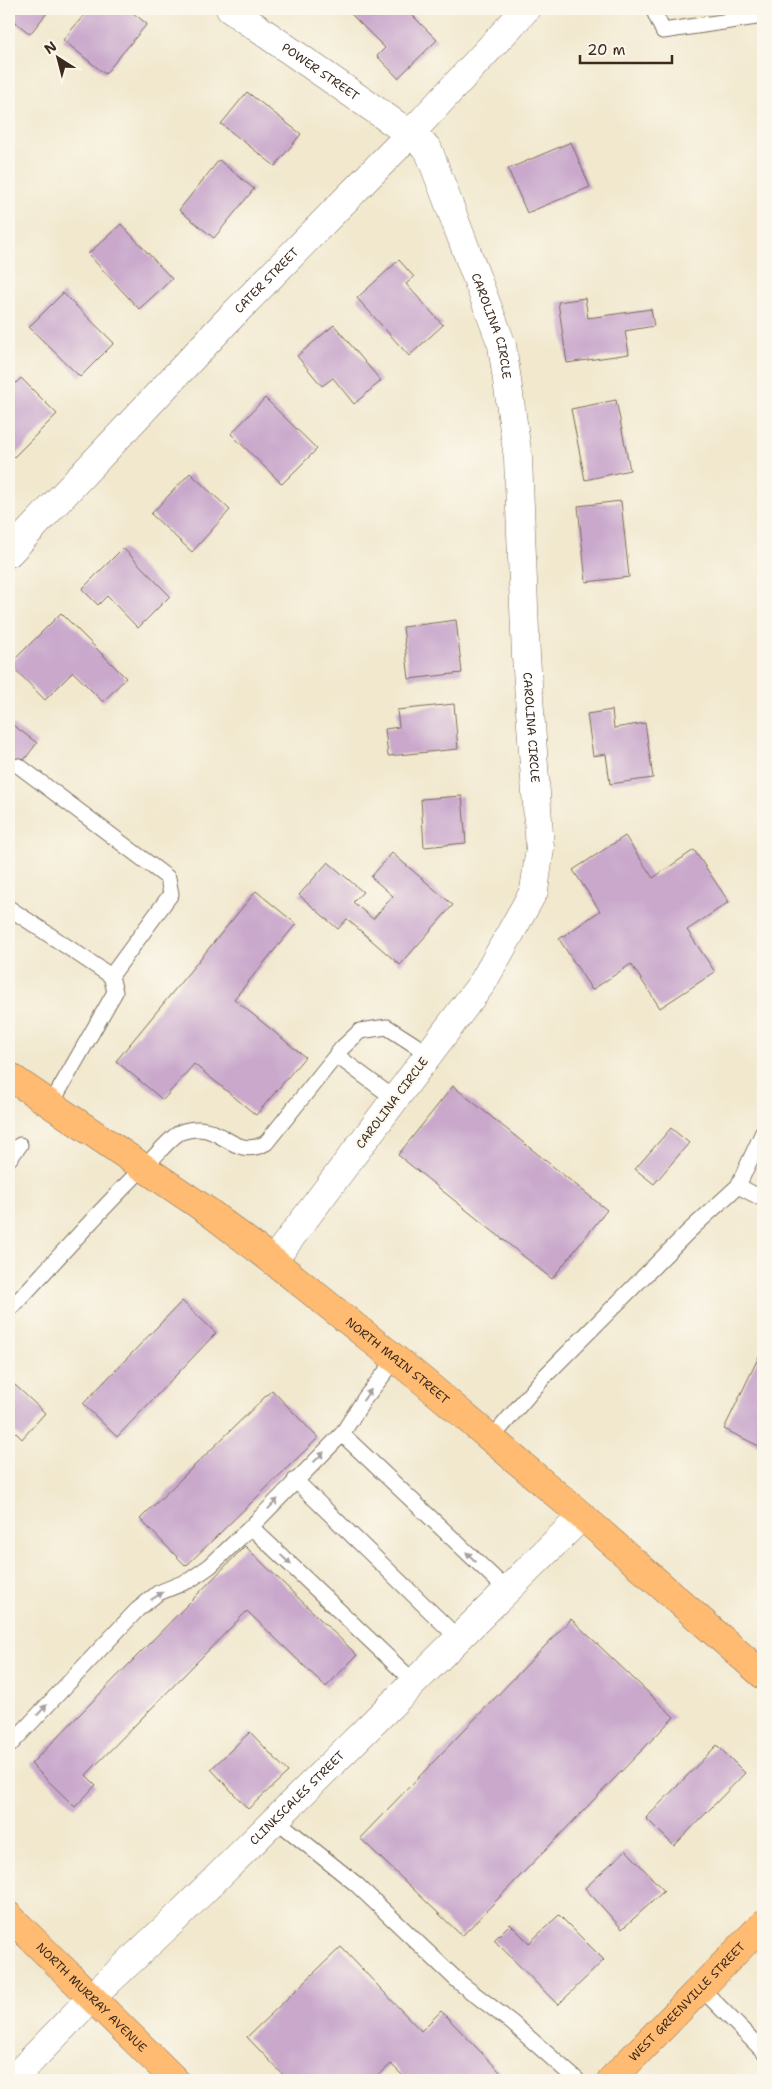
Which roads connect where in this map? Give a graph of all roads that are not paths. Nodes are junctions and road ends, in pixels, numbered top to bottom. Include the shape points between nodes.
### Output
1 (230, 9) edge
2 (526, 9) edge
3 (652, 9) edge
4 (763, 16) edge
5 (410, 134) junction
6 (15, 536) edge
7 (19, 766) dead end
8 (9, 908) edge
9 (111, 976) junction
10 (429, 1054) junction
11 (336, 1055) junction
12 (9, 1076) edge
13 (395, 1099) junction
14 (50, 1106) junction
15 (763, 1132) edge
16 (20, 1145) dead end
17 (9, 1159) edge
18 (143, 1168) junction
19 (738, 1186) junction
20 (763, 1199) edge
21 (273, 1261) junction
22 (9, 1308) edge
23 (396, 1359) junction
24 (342, 1434) junction
25 (492, 1439) junction
26 (295, 1480) junction
27 (582, 1516) junction
28 (251, 1527) junction
29 (507, 1590) junction
30 (458, 1638) junction
31 (763, 1675) edge
32 (414, 1682) junction
33 (9, 1746) edge
34 (275, 1819) junction
35 (9, 1916) edge
36 (763, 1924) edge
37 (702, 1988) junction
38 (92, 1997) junction
39 (763, 2051) edge
40 (12, 2080) edge
41 (175, 2080) edge
42 (577, 2080) edge
43 (611, 2080) edge

1 - 5 street, POWER STREET
2 - 5 street, CATER STREET
3 - 4 lane via 663,31
5 - 6 street, CATER STREET
5 - 10 street, CAROLINA CIRCLE via 428,149 502,344 518,458 526,656 540,848 534,891 508,940 483,982
7 - 9 lane via 168,878 171,894
8 - 9 lane
9 - 14 lane via 115,992
10 - 11 lane via 387,1027 360,1031
10 - 13 street, CAROLINA CIRCLE
11 - 13 lane
11 - 18 lane via 266,1142 255,1149 244,1149 209,1130 192,1129 179,1133
12 - 14 main road, NORTH MAIN STREET
13 - 21 street, CAROLINA CIRCLE
14 - 18 main road, NORTH MAIN STREET
15 - 19 lane
16 - 17 lane
18 - 21 main road, NORTH MAIN STREET via 209,1212
18 - 22 lane
19 - 20 lane
19 - 25 lane via 544,1377
21 - 23 main road, NORTH MAIN STREET
24 -> 23 lane
23 - 25 main road, NORTH MAIN STREET
26 -> 24 lane
29 -> 24 lane
25 - 27 main road, NORTH MAIN STREET
28 -> 26 lane
26 - 30 lane
27 - 29 street, CLINKSCALES STREET
27 - 31 main road, NORTH MAIN STREET
28 -> 32 lane
33 -> 28 lane via 137,1610 158,1593 190,1580 210,1566
29 - 30 street, CLINKSCALES STREET
30 - 32 street, CLINKSCALES STREET
32 - 34 street, CLINKSCALES STREET
34 - 38 street, CLINKSCALES STREET
34 - 42 lane via 356,1884 460,1983 511,2022
35 - 38 main road, NORTH MURRAY AVENUE
36 - 37 main road, WEST GREENVILLE STREET
37 - 39 lane
37 - 43 main road, WEST GREENVILLE STREET
38 - 40 street, CLINKSCALES STREET
38 - 41 main road, NORTH MURRAY AVENUE

